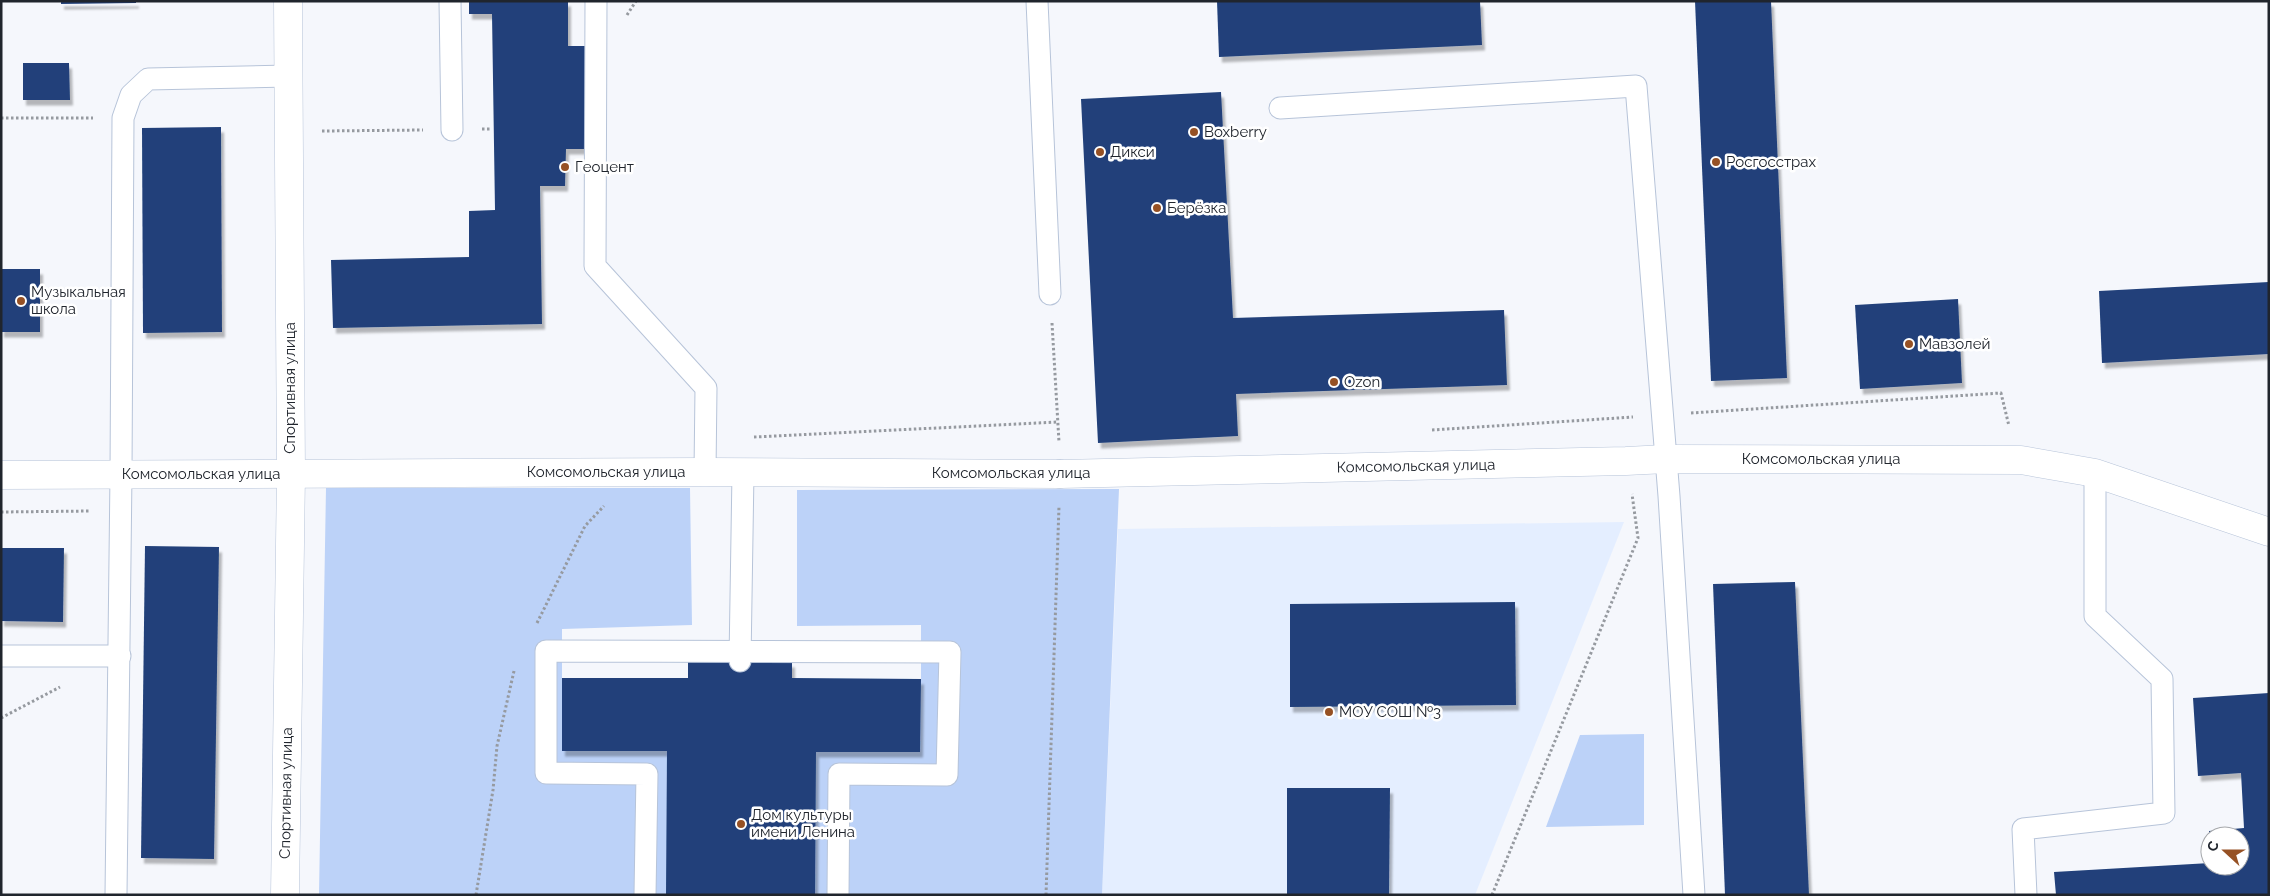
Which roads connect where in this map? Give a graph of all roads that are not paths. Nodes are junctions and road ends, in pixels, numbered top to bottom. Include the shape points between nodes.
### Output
1 (288, 1) edge
2 (450, 1) edge
3 (596, 1) edge
4 (1037, 1) edge
5 (288, 76) junction
6 (1280, 108) dead end
7 (452, 130) road end
8 (1050, 294) road end
9 (1666, 458) junction
10 (704, 472) junction
11 (743, 472) junction
12 (2095, 473) junction
13 (121, 474) junction
14 (290, 474) junction
15 (1, 475) edge
16 (2269, 532) edge
17 (1, 656) edge
18 (120, 656) junction
19 (740, 656) junction
20 (116, 895) edge
21 (285, 895) edge
22 (646, 895) edge
23 (838, 895) edge
24 (1694, 895) edge
25 (2026, 895) edge

1 - 5 street, Спортивная улица
2 - 7 lane
3 - 10 lane via 595,266 706,388
4 - 8 lane
5 - 13 lane via 148,79 131,95 123,118
5 - 14 street, Спортивная улица
6 - 9 lane via 1636,86
9 - 11 street, Комсомольская улица via 1060,474
9 - 12 street, Комсомольская улица via 2021,460
9 - 24 lane
10 - 11 street, Комсомольская улица
10 - 14 street, Комсомольская улица
11 - 19 lane
12 - 16 street, Комсомольская улица
12 - 25 lane via 2095,616 2162,679 2164,813 2023,829
13 - 14 street, Комсомольская улица
13 - 15 street, Комсомольская улица
13 - 18 lane
14 - 21 street, Спортивная улица
17 - 18 lane
18 - 20 lane
19 - 22 lane via 546,651 546,772 647,774
19 - 23 lane via 950,652 947,775 839,774

